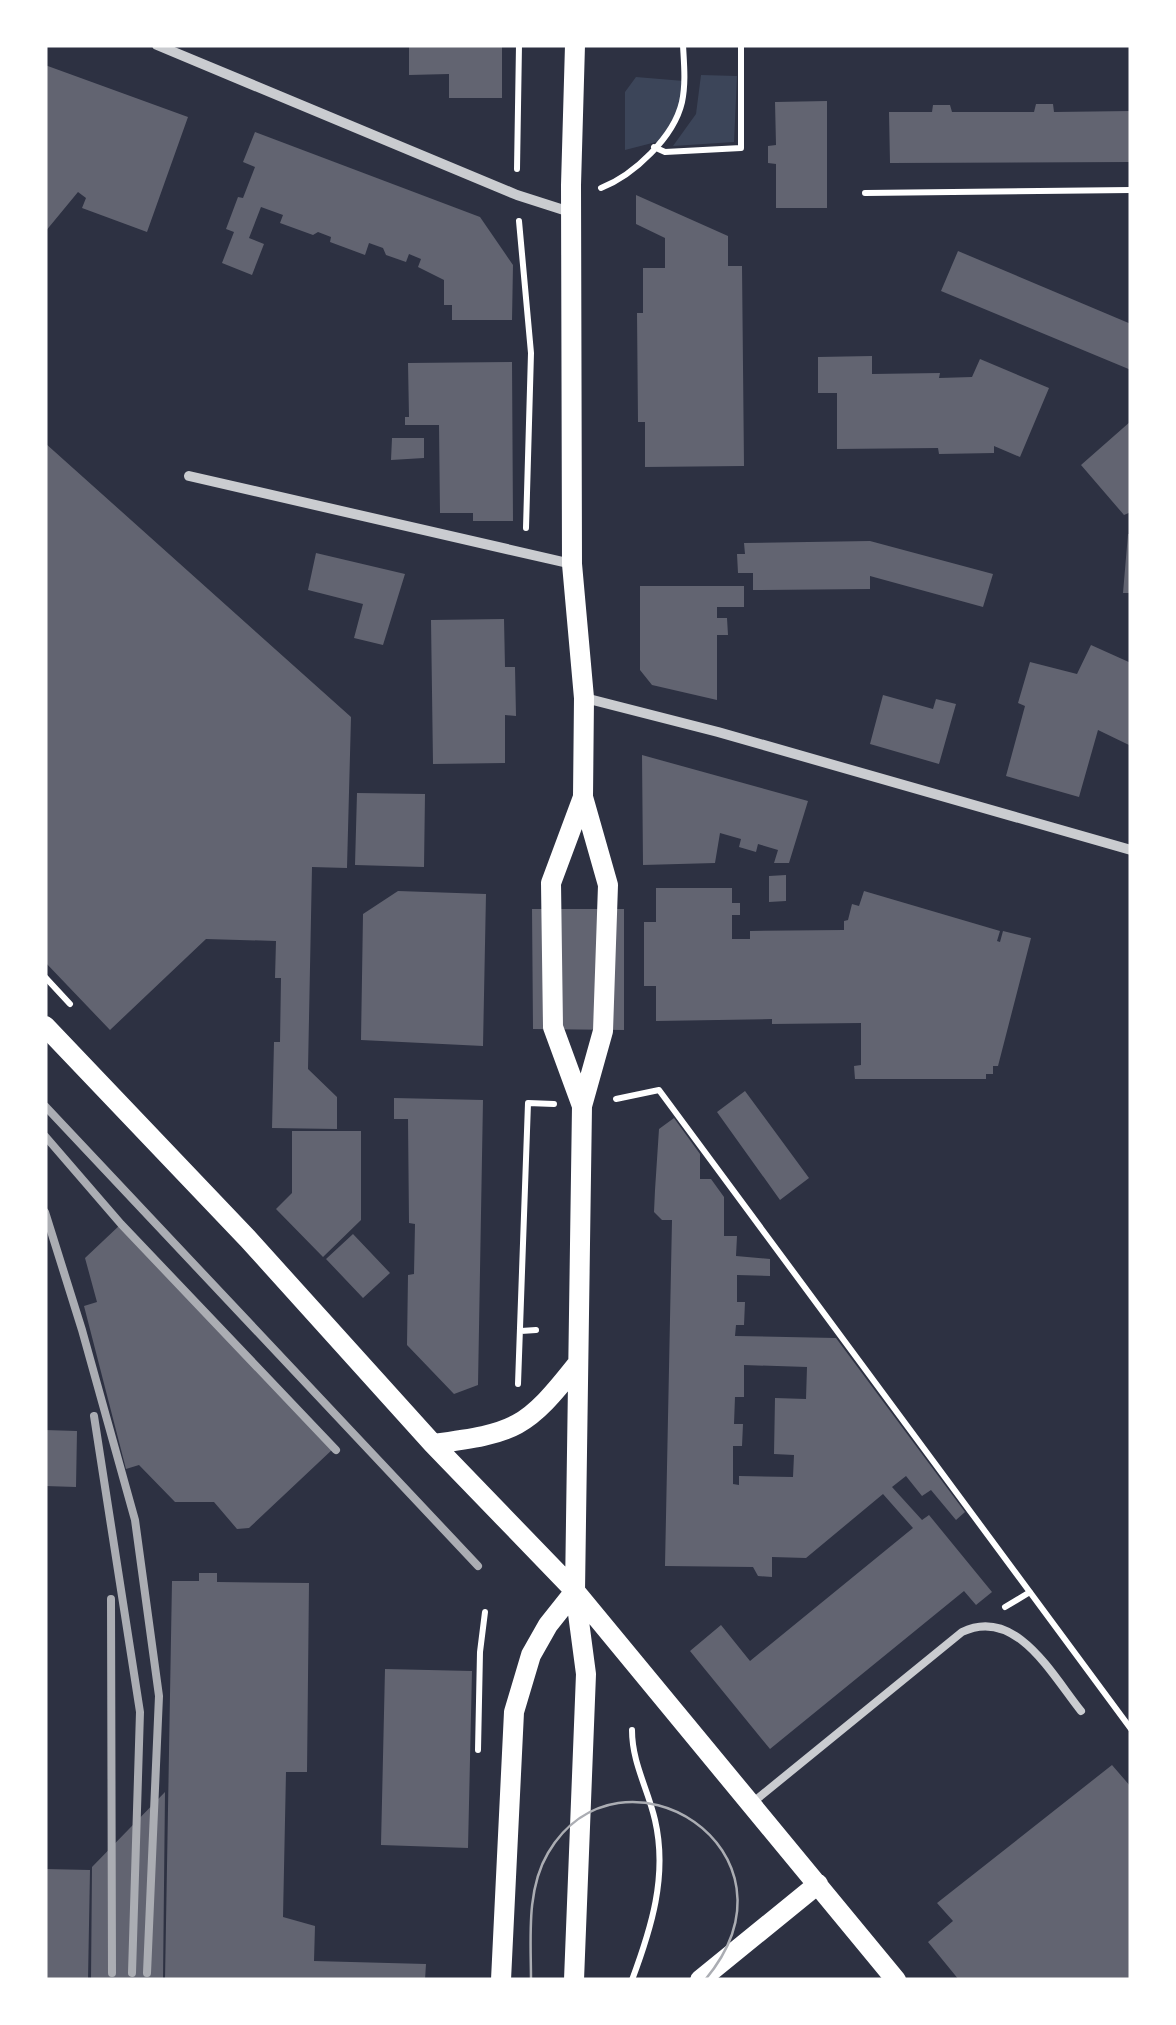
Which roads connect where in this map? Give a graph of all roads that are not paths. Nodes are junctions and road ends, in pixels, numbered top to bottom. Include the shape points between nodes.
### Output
1 (157, 45) edge
2 (576, 45) edge
3 (571, 212) junction
4 (189, 476) dead end
5 (572, 564) junction
6 (584, 698) junction
7 (584, 797) junction
8 (1131, 850) edge
9 (45, 1026) edge
10 (582, 1106) junction
11 (578, 1364) junction
12 (433, 1444) junction
13 (576, 1592) junction
14 (1082, 1711) dead end
15 (752, 1803) junction
16 (818, 1884) junction
17 (502, 1980) edge
18 (574, 1980) edge
19 (700, 1980) edge
20 (896, 1980) edge

1 - 3 street
2 - 3 main road
3 - 5 main road
4 - 5 street
5 - 6 main road
6 - 7 main road
6 - 8 street
7 - 10 main road via 608,885 603,1031
7 - 10 main road via 551,883 553,1027
9 - 12 main road
10 - 11 main road
11 - 12 main road via 544,1406 516,1426
11 - 13 main road
12 - 13 main road
13 - 15 main road
13 - 17 main road via 531,1655 514,1712
13 - 18 main road via 586,1674
14 - 15 lane via 1023,1640 996,1625 972,1627
15 - 16 main road
16 - 19 main road
16 - 20 main road

